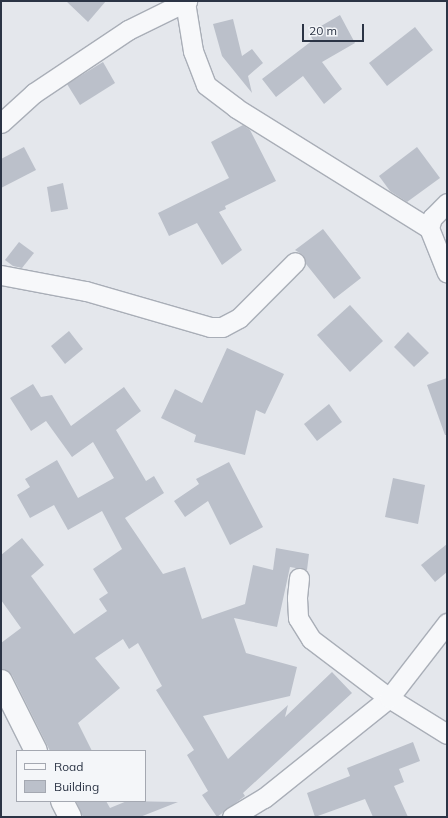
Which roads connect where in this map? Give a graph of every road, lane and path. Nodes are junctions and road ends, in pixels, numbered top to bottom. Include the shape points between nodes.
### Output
1 (186, 2) edge
2 (1, 123) edge
3 (447, 203) edge
4 (429, 228) junction
5 (296, 262) dead end
6 (447, 273) edge
7 (1, 274) edge
8 (299, 578) dead end
9 (447, 623) edge
10 (1, 681) edge
11 (390, 698) junction
12 (447, 734) edge
13 (36, 750) edge
14 (62, 802) edge
15 (70, 817) edge
16 (232, 817) edge

1 - 2 street via 122,34 34,93
1 - 4 street via 193,51 206,85 236,108
3 - 4 street via 432,218
4 - 6 street
5 - 7 street via 239,318 222,327 210,327 86,291
8 - 11 street via 298,618 312,639
9 - 11 street
10 - 13 street
11 - 12 street
11 - 16 street via 264,798
14 - 15 street

